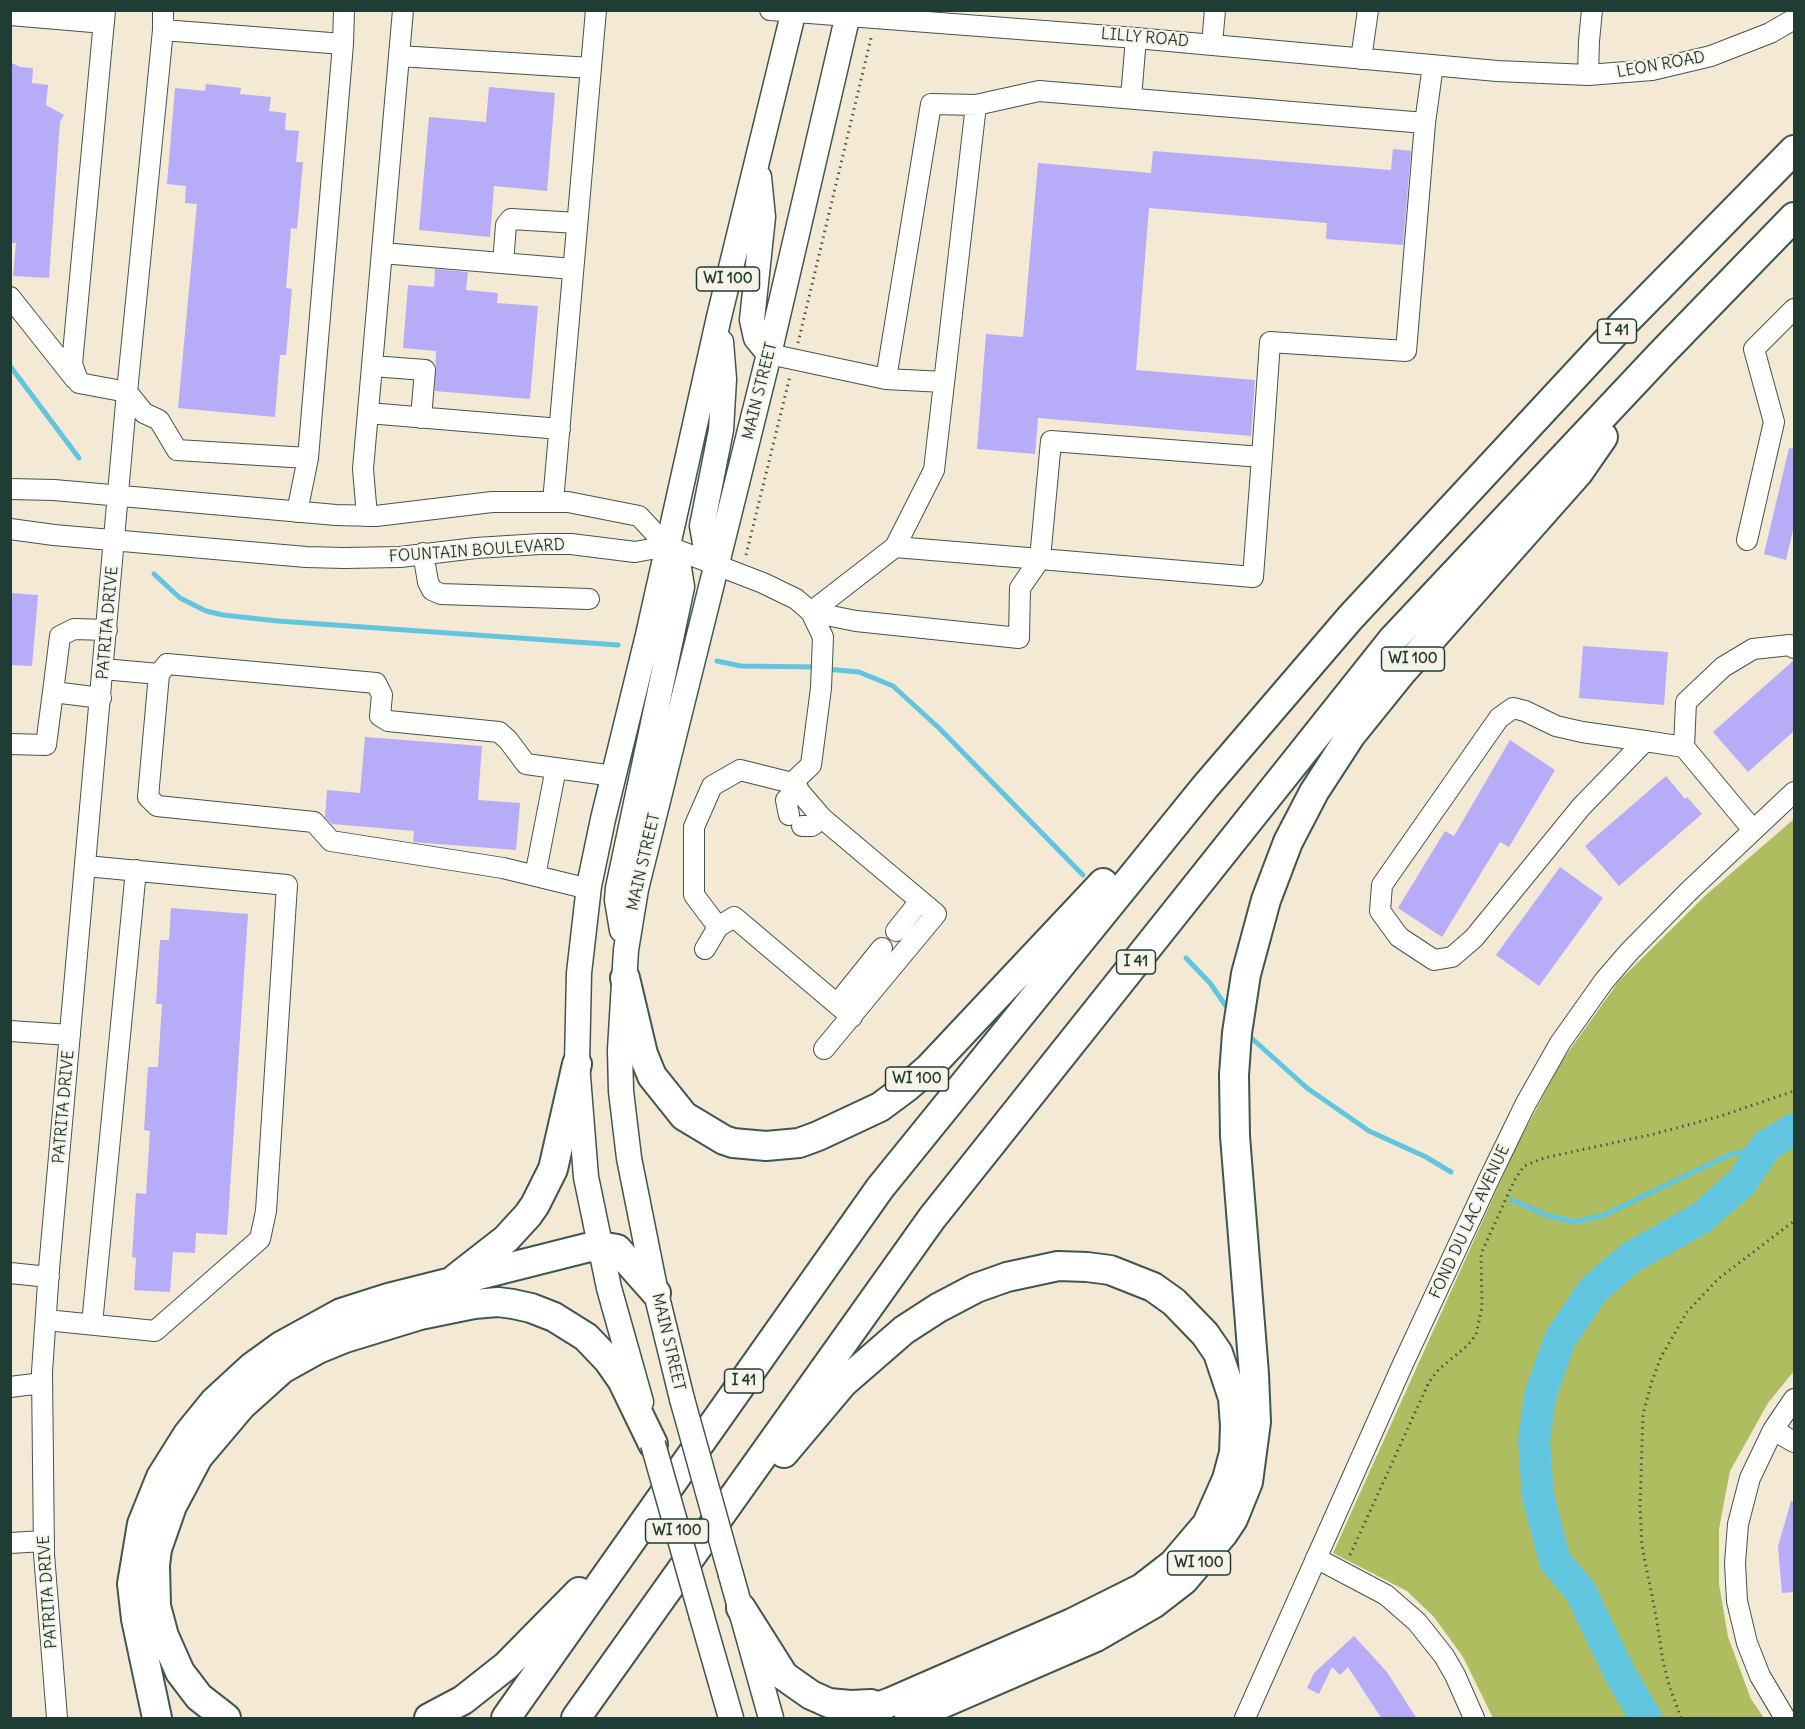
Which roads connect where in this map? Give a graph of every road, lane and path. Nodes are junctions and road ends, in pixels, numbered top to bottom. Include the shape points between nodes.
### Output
1 (163, 10) edge
2 (344, 10) edge
3 (403, 10) edge
4 (596, 10) edge
5 (1215, 10) edge
6 (1368, 10) edge
7 (1592, 10) edge
8 (786, 11) edge
9 (848, 14) edge
10 (10, 15) edge
11 (104, 17) edge
12 (1011, 19) edge
13 (1794, 19) edge
14 (163, 30) junction
15 (1137, 38) junction
16 (870, 40) dead end
17 (343, 44) junction
18 (1212, 44) junction
19 (399, 56) junction
20 (1361, 59) junction
21 (1433, 65) junction
22 (591, 68) junction
23 (1519, 72) joint
24 (1588, 75) junction
25 (1131, 98) junction
26 (976, 105) junction
27 (1425, 123) junction
28 (1794, 150) edge
29 (757, 159) junction
30 (1794, 217) edge
31 (577, 223) junction
32 (382, 253) junction
33 (502, 263) junction
34 (573, 269) junction
35 (10, 297) edge
36 (1794, 309) edge
37 (719, 317) junction
38 (769, 354) junction
39 (1661, 354) junction
40 (794, 359) junction
41 (372, 366) junction
42 (886, 379) junction
43 (944, 382) junction
44 (79, 383) junction
45 (128, 392) junction
46 (368, 413) junction
47 (421, 418) junction
48 (560, 429) junction
49 (1262, 457) junction
50 (308, 458) junction
51 (10, 489) edge
52 (119, 496) junction
53 (553, 502) junction
54 (297, 512) junction
55 (367, 516) junction
56 (10, 529) edge
57 (115, 540) junction
58 (1747, 540) dead end
59 (667, 546) junction
60 (895, 547) junction
61 (423, 554) junction
62 (746, 555) dead end
63 (1040, 559) junction
64 (716, 566) junction
65 (589, 599) dead end
66 (811, 612) junction
67 (107, 630) junction
68 (1794, 648) edge
69 (103, 669) junction
70 (159, 674) junction
71 (54, 692) junction
72 (101, 698) junction
73 (1645, 741) junction
74 (10, 744) edge
75 (1684, 747) junction
76 (556, 768) junction
77 (614, 776) junction
78 (795, 785) junction
79 (1204, 787) junction
80 (1794, 792) edge
81 (822, 818) junction
82 (1753, 830) junction
83 (86, 866) junction
84 (136, 870) junction
85 (535, 876) junction
86 (589, 888) junction
87 (920, 901) junction
88 (718, 927) junction
89 (896, 931) dead end
90 (882, 948) dead end
91 (705, 949) dead end
92 (625, 964) junction
93 (837, 1004) junction
94 (852, 1017) junction
95 (10, 1032) edge
96 (70, 1035) junction
97 (824, 1049) dead end
98 (577, 1064) junction
99 (1794, 1091) edge
100 (1794, 1221) edge
101 (600, 1245) junction
102 (10, 1273) edge
103 (49, 1277) junction
104 (447, 1284) junction
105 (656, 1293) junction
106 (46, 1320) junction
107 (92, 1324) junction
108 (42, 1383) junction
109 (10, 1386) edge
110 (1794, 1399) edge
111 (1773, 1430) junction
112 (1794, 1442) edge
113 (653, 1444) junction
114 (636, 1532) junction
115 (44, 1541) junction
116 (10, 1543) edge
117 (1316, 1558) junction
118 (1343, 1571) junction
119 (655, 1606) junction
120 (741, 1608) junction
121 (900, 1710) edge
122 (57, 1719) edge
123 (157, 1719) edge
124 (226, 1719) edge
125 (429, 1719) edge
126 (506, 1719) edge
127 (576, 1719) edge
128 (730, 1719) edge
129 (771, 1719) edge
130 (847, 1719) edge
131 (1245, 1719) edge
132 (1474, 1719) edge
133 (1681, 1719) edge
134 (1785, 1719) edge

1 - 14 street, PATRITA DRIVE
2 - 17 street
3 - 19 street
4 - 22 street
5 - 18 street
6 - 20 street
7 - 24 street
8 - 9 street, LILLY ROAD
8 - 29 main road, WI 100
9 - 12 street, LILLY ROAD
9 - 38 main road, MAIN STREET / WI 100
10 - 11 street
11 - 44 street via 72,364
12 - 15 street, LILLY ROAD
13 - 24 street, LEON ROAD via 1770,33 1711,56 1652,70
14 - 17 street
14 - 45 street, PATRITA DRIVE
15 - 18 street, LILLY ROAD
15 - 25 street
16 - 40 path
17 - 50 street
18 - 20 street, LILLY ROAD
19 - 22 street
19 - 32 street
20 - 21 street, LILLY ROAD
21 - 23 street, LILLY ROAD
21 - 27 street
22 - 31 street
23 - 24 street, LEON ROAD
25 - 26 street via 1040,91
25 - 27 street
26 - 42 street via 932,104
26 - 43 street
27 - 49 street via 1406,351 1270,342
28 - 79 highway, I 41 via 1623,324 1350,618
29 - 37 main road, WI 100
29 - 38 main road via 763,217 752,320 756,338
30 - 39 highway, I 41
31 - 33 street via 511,219 506,225
31 - 34 street
32 - 33 street
32 - 41 street
33 - 34 street
34 - 48 street
35 - 44 street
36 - 58 street via 1754,349 1774,422
37 - 59 main road, WI 100
37 - 64 main road via 724,379 721,430 702,515 706,549
38 - 40 street
38 - 64 main road, MAIN STREET / WI 100
39 - 119 highway, I 41 via 1393,639 932,1218
39 - 121 highway, WI 100 via 1578,473 1401,673 1352,735 1314,792 1288,842 1266,900 1246,974 1234,1075 1256,1422 1248,1482 1233,1519 1184,1580 1154,1604 1096,1637
40 - 42 street
40 - 62 path
41 - 46 street
41 - 47 street via 425,370
42 - 43 street
43 - 60 street via 934,470
44 - 45 street
45 - 50 street via 144,413 159,420 177,450
45 - 52 street, PATRITA DRIVE
46 - 47 street
46 - 55 street via 363,469
47 - 48 street
48 - 53 street
49 - 63 street via 1051,441
49 - 63 street via 1253,578
50 - 54 street
51 - 52 street
52 - 54 street
52 - 57 street, PATRITA DRIVE
53 - 55 street via 492,502
53 - 59 street via 639,516
54 - 55 street
56 - 57 street, FOUNTAIN BOULEVARD
57 - 61 street, FOUNTAIN BOULEVARD via 306,557
57 - 67 street, PATRITA DRIVE
59 - 61 street, FOUNTAIN BOULEVARD via 635,552 540,544
59 - 64 street
59 - 77 main road, WI 100
59 - 92 main road via 678,562 682,587 618,888
60 - 63 street
60 - 66 street
61 - 65 street via 428,582 432,590 441,594
63 - 66 street via 1020,588 1019,638 856,621
64 - 66 street via 763,583 796,599
64 - 92 main road, MAIN STREET / WI 100 via 636,889
66 - 78 street via 819,626 823,648 821,688 811,765
67 - 69 street, PATRITA DRIVE
67 - 71 street via 74,629 60,636
68 - 75 street via 1790,645 1753,649 1724,667 1686,702
69 - 70 street
69 - 72 street, PATRITA DRIVE
70 - 76 street via 167,664 376,683 382,695 380,716 388,721 499,732 526,764
70 - 85 street via 148,797 157,806 314,822 331,842
71 - 72 street
71 - 74 street via 46,745
72 - 83 street, PATRITA DRIVE
73 - 73 street via 1556,726 1513,708 1499,718 1382,885 1380,911 1399,937 1434,960 1452,957 1474,938 1581,807
73 - 75 street
75 - 82 street
76 - 77 street
76 - 85 street
77 - 86 main road, WI 100
78 - 81 street
78 - 81 street via 786,800 795,820 812,826
78 - 88 street via 740,770 712,786 694,827 694,895
79 - 92 highway, WI 100 via 1127,858 929,1068 880,1107 799,1143 733,1143 684,1116 652,1076 643,1054
79 - 114 highway, I 41 via 880,1188
80 - 82 street, FOND DU LAC AVENUE
81 - 87 street
82 - 117 street, FOND DU LAC AVENUE via 1629,952 1560,1043 1524,1105
83 - 84 street
83 - 96 street, PATRITA DRIVE
84 - 107 street
84 - 107 street via 287,885 266,1211 260,1239 155,1331
85 - 86 street
86 - 98 main road, WI 100 via 579,973
87 - 89 street
87 - 94 street via 936,914
88 - 91 street
88 - 93 street via 735,917
90 - 93 street
92 - 105 main road, MAIN STREET / WI 100 via 621,1091 629,1158
93 - 94 street
94 - 97 street
95 - 96 street
96 - 103 street, PATRITA DRIVE
98 - 101 main road, WI 100 via 586,1178
98 - 104 highway via 553,1169 535,1205 506,1239
99 - 118 path via 1721,1116 1524,1166 1482,1254 1482,1307 1476,1335 1429,1382
100 - 133 path via 1718,1280 1687,1312 1661,1357 1643,1414 1642,1546 1663,1661
101 - 104 highway
101 - 105 highway via 621,1253
101 - 113 main road, WI 100
102 - 103 street
103 - 106 street, PATRITA DRIVE
104 - 123 highway via 341,1313 281,1346 214,1402 188,1434 161,1477 142,1524 132,1584
105 - 120 main road, MAIN STREET / WI 100, bridge
106 - 107 street
106 - 108 street, PATRITA DRIVE
108 - 109 street
108 - 115 street, PATRITA DRIVE
110 - 111 street
111 - 112 street
111 - 134 street via 1746,1491 1735,1563 1737,1601 1747,1643 1760,1676
113 - 124 highway via 622,1380 586,1337 554,1317 513,1304 474,1304 420,1315 345,1338 282,1370 242,1405 198,1457 172,1506 157,1549 156,1606 164,1636 180,1672 199,1697
113 - 128 main road, WI 100, bridge
114 - 125 highway via 506,1666 463,1700
114 - 126 highway, I 41
115 - 116 street
115 - 122 street, PATRITA DRIVE
117 - 118 street
117 - 131 street, FOND DU LAC AVENUE
118 - 132 street via 1386,1594 1417,1622 1444,1656
119 - 121 highway via 843,1383 904,1330 938,1308 1006,1277 1058,1266 1110,1270 1153,1287 1205,1334 1218,1353 1233,1398 1234,1453 1207,1524 1173,1564 1142,1588
119 - 127 highway, I 41
120 - 121 highway via 783,1676 811,1695 841,1704
120 - 129 main road, MAIN STREET / WI 100
121 - 130 highway

